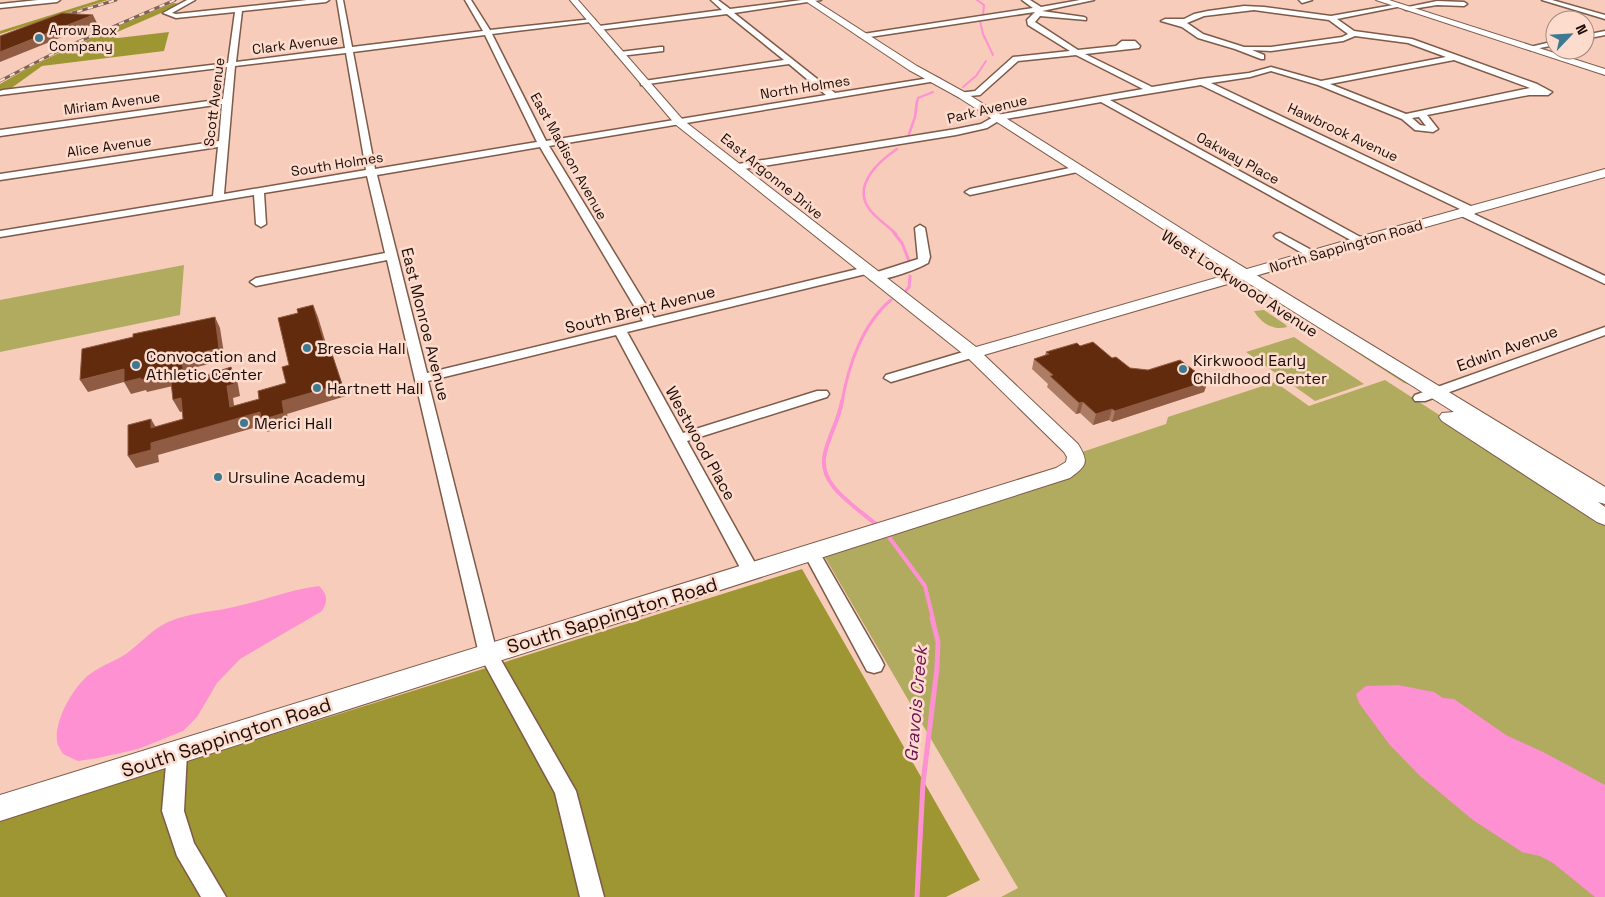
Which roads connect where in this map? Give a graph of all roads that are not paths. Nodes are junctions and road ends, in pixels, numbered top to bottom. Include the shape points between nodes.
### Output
1 (57, 0) edge
2 (192, 0) edge
3 (326, 0) edge
4 (340, 0) edge
5 (468, 0) edge
6 (574, 0) edge
7 (714, 0) edge
8 (812, 0) edge
9 (1025, 0) edge
10 (1091, 0) edge
11 (1380, 0) edge
12 (1545, 0) edge
13 (1464, 4) dead end
14 (0, 6) edge
15 (1401, 6) junction
16 (240, 10) junction
17 (728, 12) junction
18 (1038, 12) junction
19 (1014, 14) junction
20 (1605, 17) edge
21 (1084, 19) dead end
22 (1334, 20) junction
23 (1030, 22) junction
24 (595, 24) junction
25 (487, 32) junction
26 (1352, 33) junction
27 (863, 36) junction
28 (1545, 45) edge
29 (1119, 47) dead end
30 (1238, 47) junction
31 (1530, 48) junction
32 (660, 49) dead end
33 (1271, 49) junction
34 (349, 50) junction
35 (1078, 53) junction
36 (620, 54) junction
37 (1261, 58) junction
38 (1454, 58) junction
39 (1002, 59) dead end
40 (1014, 61) junction
41 (790, 62) junction
42 (232, 64) junction
43 (1271, 69) junction
44 (1605, 72) edge
45 (931, 80) junction
46 (1200, 81) junction
47 (644, 83) junction
48 (1321, 83) junction
49 (1151, 90) junction
50 (3, 94) dead end
51 (962, 95) junction
52 (833, 96) junction
53 (1102, 99) junction
54 (227, 101) junction
55 (1422, 115) junction
56 (1405, 117) junction
57 (993, 120) junction
58 (679, 122) junction
59 (0, 133) edge
60 (222, 144) junction
61 (543, 144) junction
62 (738, 167) junction
63 (1072, 170) junction
64 (371, 172) junction
65 (1605, 173) edge
66 (0, 176) edge
67 (259, 190) junction
68 (970, 192) dead end
69 (218, 198) junction
70 (1468, 212) junction
71 (261, 224) dead end
72 (920, 228) dead end
73 (0, 234) edge
74 (1280, 236) dead end
75 (1360, 241) junction
76 (392, 255) junction
77 (1314, 255) junction
78 (870, 274) junction
79 (1239, 276) junction
80 (1605, 280) edge
81 (256, 282) dead end
82 (650, 323) junction
83 (620, 331) junction
84 (1605, 331) edge
85 (973, 353) junction
86 (422, 378) junction
87 (891, 378) dead end
88 (822, 394) dead end
89 (1428, 395) junction
90 (679, 439) junction
91 (1605, 497) edge
92 (1605, 517) edge
93 (894, 526) joint
94 (811, 552) junction
95 (752, 572) junction
96 (488, 654) junction
97 (874, 665) dead end
98 (177, 753) junction
99 (0, 808) edge
100 (214, 897) edge
101 (592, 897) edge

1 - 14 street
2 - 16 street via 166,13 176,16
3 - 16 street
4 - 34 street, East Monroe Avenue
5 - 25 street, East Madison Avenue
6 - 24 street, East Argonne Drive
7 - 17 street
8 - 17 street, Clark Avenue
8 - 27 main road
9 - 18 street
10 - 18 street
11 - 15 street
12 - 20 street
13 - 15 street
15 - 22 street
15 - 31 street
16 - 42 street, Scott Avenue
17 - 24 street, Clark Avenue
17 - 41 street
18 - 19 street
18 - 21 street
18 - 23 street
19 - 23 street
19 - 27 street
22 - 26 street
22 - 30 street via 1246,8 1200,14 1185,23 1198,34
23 - 35 street
24 - 25 street, Clark Avenue
24 - 36 street, East Argonne Drive
25 - 34 street, Clark Avenue
25 - 61 street, East Madison Avenue
26 - 33 street via 1331,42
26 - 38 street via 1410,41
27 - 45 main road
28 - 31 street
29 - 35 street
30 - 33 street
30 - 37 street
31 - 44 street
32 - 36 street
33 - 37 street via 1260,55
34 - 42 street, Clark Avenue
34 - 64 street, East Monroe Avenue
35 - 40 street
35 - 49 street
36 - 47 street, East Argonne Drive
37 - 43 street
38 - 48 street
38 - 55 street via 1532,89
39 - 40 street
40 - 51 street via 977,93
41 - 47 street
41 - 52 street
42 - 50 street, Clark Avenue
42 - 54 street, Scott Avenue
43 - 46 street, Park Avenue
43 - 48 street
45 - 51 main road, West Lockwood Avenue
45 - 52 street, North Holmes
45 - 57 main road, West Lockwood Avenue
46 - 49 street, Park Avenue
46 - 70 street, Hawbrook Avenue
47 - 58 street, East Argonne Drive
48 - 56 street
49 - 53 street, Park Avenue
51 - 57 main road, West Lockwood Avenue
52 - 58 street, North Holmes
53 - 57 street, Park Avenue
53 - 75 street, Oakway Place
54 - 59 street, Miriam Avenue
54 - 60 street, Scott Avenue
55 - 56 street
55 - 56 street via 1433,129 1418,128
57 - 62 street, Park Avenue via 984,126 956,132
57 - 63 main road, West Lockwood Avenue
58 - 61 street, South Holmes
58 - 62 street, East Argonne Drive
60 - 66 street, Alice Avenue
60 - 69 street, Scott Avenue
61 - 64 street, South Holmes
61 - 82 street, East Madison Avenue
62 - 78 street, East Argonne Drive
63 - 68 street
63 - 79 main road, West Lockwood Avenue
64 - 67 street, South Holmes
64 - 76 street, East Monroe Avenue
65 - 70 street, North Sappington Road
67 - 69 street, South Holmes
67 - 71 street
69 - 73 street, South Holmes
70 - 75 street, North Sappington Road
70 - 80 street, Hawbrook Avenue
72 - 78 street, South Brent Avenue via 924,261
74 - 77 street
75 - 77 street, North Sappington Road
76 - 81 street
76 - 86 street, East Monroe Avenue
77 - 79 street, North Sappington Road
78 - 82 street, South Brent Avenue
78 - 85 street, East Argonne Drive
79 - 85 street, North Sappington Road
79 - 89 main road, West Lockwood Avenue
82 - 83 street, South Brent Avenue
83 - 86 street, South Brent Avenue
83 - 90 street, Westwood Place
84 - 89 street, Edwin Avenue
85 - 87 street
85 - 93 street, South Sappington Road via 1071,448 1076,457 1075,465 1063,473
86 - 96 street, East Monroe Avenue
88 - 90 street
89 - 91 main road, West Lockwood Avenue
89 - 92 main road, West Lockwood Avenue
90 - 95 street, Westwood Place
93 - 94 street, South Sappington Road
94 - 95 street, South Sappington Road
94 - 97 street
95 - 96 street, South Sappington Road
96 - 98 street, South Sappington Road
96 - 101 street, East Monroe Avenue via 565,791
98 - 99 street, South Sappington Road
98 - 100 street via 173,811 185,848

